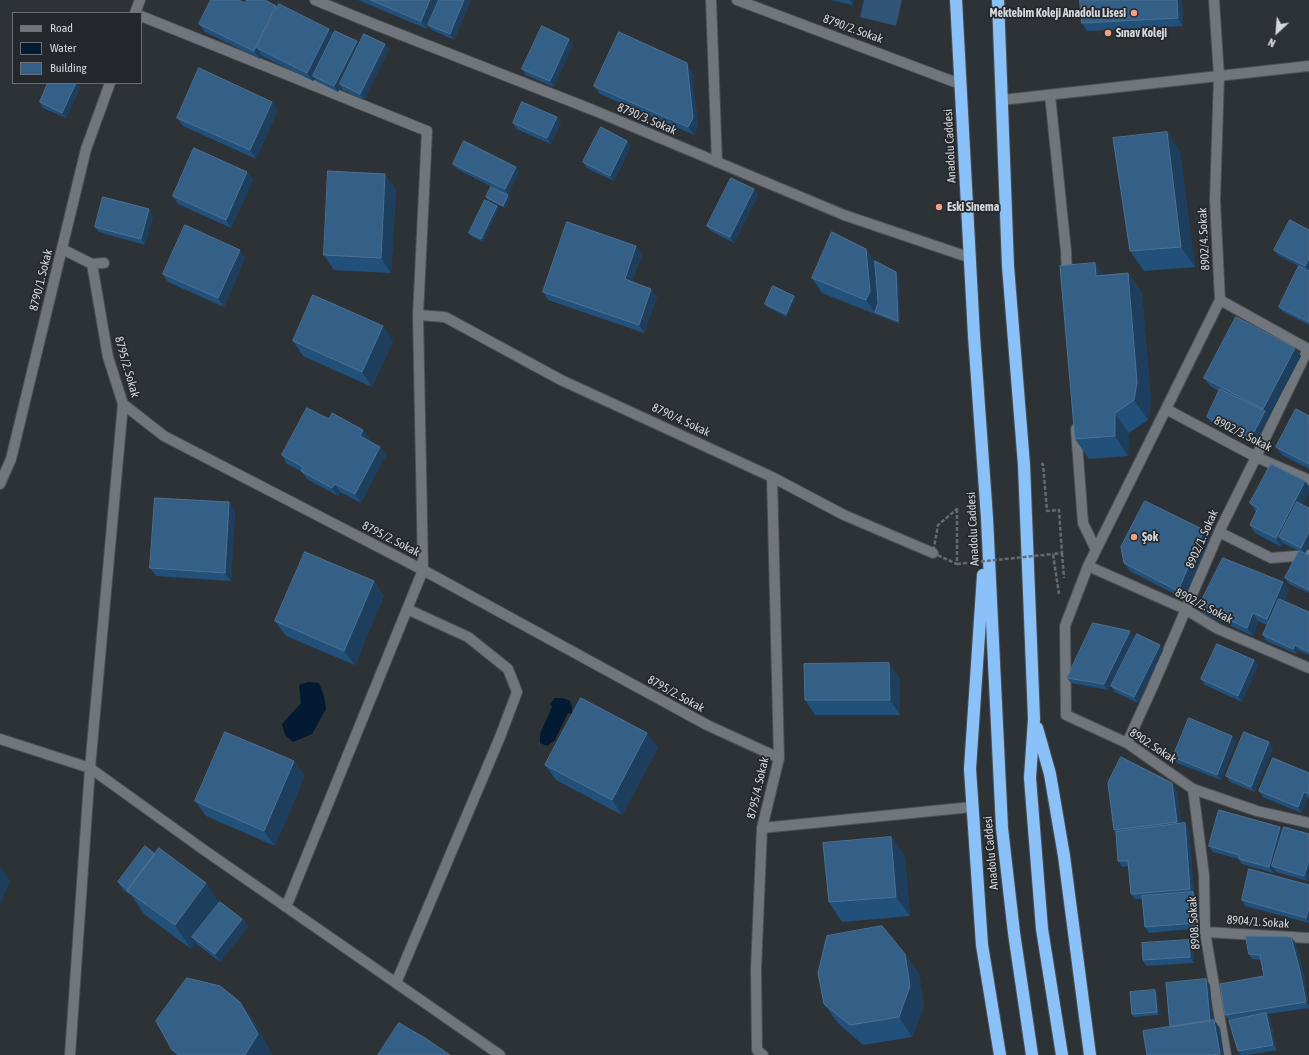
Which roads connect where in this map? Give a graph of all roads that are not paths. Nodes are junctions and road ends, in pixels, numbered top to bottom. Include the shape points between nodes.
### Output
1 (140, 0) edge
2 (315, 0) edge
3 (711, 0) edge
4 (736, 0) edge
5 (956, 0) edge
6 (998, 0) edge
7 (1214, 0) edge
8 (135, 12) edge
9 (142, 16) edge
10 (1309, 66) edge
11 (1219, 76) junction
12 (110, 84) edge
13 (960, 84) junction
14 (1050, 94) junction
15 (1002, 100) junction
16 (717, 162) junction
17 (62, 249) junction
18 (971, 258) junction
19 (104, 263) dead end
20 (92, 264) junction
21 (1067, 288) edge
22 (1220, 300) junction
23 (418, 315) junction
24 (1308, 349) edge
25 (123, 404) junction
26 (1166, 409) junction
27 (1075, 418) edge
28 (1256, 457) junction
29 (772, 477) junction
30 (1309, 480) edge
31 (0, 484) edge
32 (987, 518) junction
33 (1219, 532) junction
34 (1096, 550) junction
35 (933, 553) dead end
36 (1309, 555) edge
37 (1088, 566) junction
38 (422, 570) junction
39 (406, 609) junction
40 (1185, 609) junction
41 (1309, 668) edge
42 (1034, 719) junction
43 (0, 739) edge
44 (1127, 743) junction
45 (779, 758) junction
46 (90, 768) junction
47 (1193, 788) junction
48 (972, 807) junction
49 (1309, 823) edge
50 (762, 828) junction
51 (286, 907) junction
52 (1205, 932) junction
53 (1309, 938) edge
54 (396, 983) junction
55 (757, 1053) edge
56 (70, 1055) edge
57 (500, 1055) edge
58 (1000, 1055) edge
59 (1032, 1055) edge
60 (1062, 1055) edge
61 (1090, 1055) edge
62 (1226, 1055) edge

1 - 8 street
2 - 16 street, 8790/3. Sokak
3 - 16 street
4 - 13 street, 8790/2. Sokak
5 - 13 highway, Anadolu Caddesi
6 - 15 highway
7 - 11 street, 8902/4. Sokak
9 - 23 street via 427,131
10 - 11 street
11 - 14 street
11 - 22 street, 8902/4. Sokak via 1215,200
12 - 17 street, 8790/1. Sokak via 86,149
13 - 18 highway, Anadolu Caddesi
14 - 15 street
14 - 21 street via 1066,251
15 - 42 highway via 1008,266 1024,465
16 - 18 street, 8790/3. Sokak via 844,215
17 - 20 street
17 - 31 street, 8790/1. Sokak via 11,459
18 - 32 highway, Anadolu Caddesi
19 - 20 street
20 - 25 street, 8795/2. Sokak via 108,357
22 - 24 street
22 - 26 street
23 - 29 street, 8790/4. Sokak via 445,317 561,380
23 - 38 street
24 - 28 street, 8902/1. Sokak
25 - 38 street, 8795/2. Sokak via 164,436
25 - 46 street
26 - 28 street, 8902/3. Sokak
26 - 34 street
27 - 34 street via 1083,523
28 - 30 street, 8902/3. Sokak
28 - 33 street, 8902/1. Sokak
29 - 35 street, 8790/4. Sokak via 844,514
29 - 45 street, 8795/4. Sokak
32 - 48 highway via 970,769
32 - 59 highway, Anadolu Caddesi via 1002,828
33 - 36 street via 1271,558
33 - 40 street, 8902/1. Sokak
34 - 37 street
37 - 40 street, 8902/2. Sokak
37 - 44 street, 8902. Sokak via 1065,626 1066,715
38 - 39 street
38 - 45 street, 8795/2. Sokak via 707,725
39 - 51 street
39 - 54 street via 468,637 508,669 517,692
40 - 41 street, 8902/2. Sokak via 1218,629
40 - 44 street, 8902/1. Sokak
42 - 60 highway via 1030,778 1042,929
42 - 61 highway via 1050,774 1064,856
43 - 46 street
44 - 47 street, 8902. Sokak
45 - 50 street, 8795/4. Sokak
46 - 51 street
46 - 56 street
47 - 49 street, 8902. Sokak via 1257,811
47 - 52 street, 8908. Sokak via 1204,874
48 - 50 street
48 - 58 highway via 982,944
50 - 55 street, 8795/4. Sokak via 756,969
51 - 54 street
52 - 53 street, 8904/1. Sokak
52 - 62 street, 8908. Sokak
54 - 57 street

